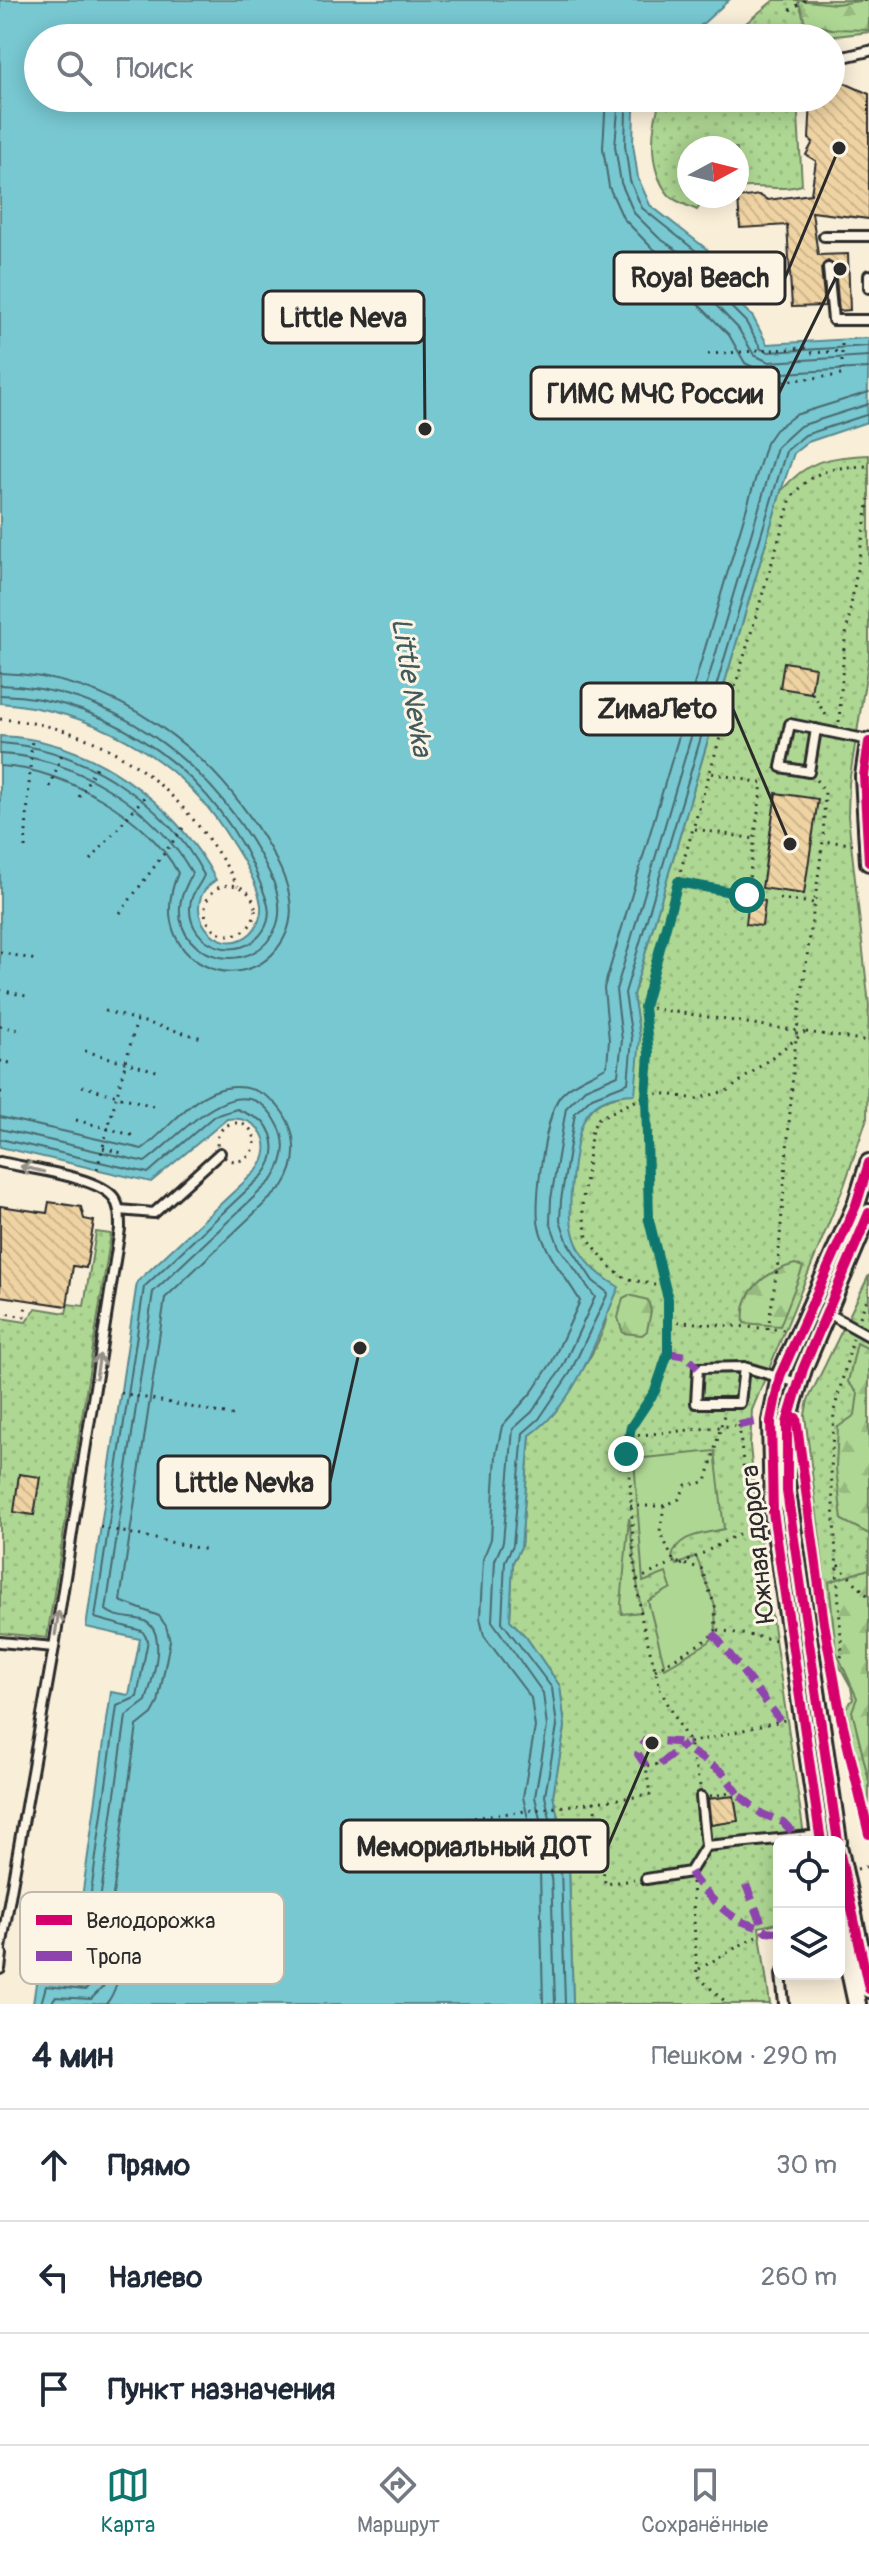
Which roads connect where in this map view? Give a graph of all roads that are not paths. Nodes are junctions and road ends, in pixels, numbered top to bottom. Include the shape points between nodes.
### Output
1 (869, 51) edge
2 (845, 57) edge
3 (824, 236) dead end
4 (869, 236) edge
5 (828, 268) dead end
6 (869, 275) edge
7 (869, 288) edge
8 (869, 320) edge
9 (816, 729) junction
10 (869, 741) edge
11 (863, 838) edge
12 (869, 862) edge
13 (220, 1153) road end
14 (0, 1162) edge
15 (869, 1163) edge
16 (119, 1210) junction
17 (869, 1213) edge
18 (811, 1304) junction
19 (827, 1313) junction
20 (869, 1336) edge
21 (744, 1367) junction
22 (780, 1376) junction
23 (798, 1383) junction
24 (0, 1642) edge
25 (54, 1647) junction
26 (701, 1797) road end
27 (829, 1836) edge
28 (829, 1836) edge
29 (773, 1842) edge
30 (706, 1846) junction
31 (646, 1879) road end
32 (845, 1929) edge
33 (845, 1935) edge
34 (1, 1954) edge
35 (0, 1969) edge
36 (782, 1980) edge
37 (869, 1989) edge
38 (784, 2004) edge
39 (857, 2004) edge

1 - 2 lane
3 - 4 lane
5 - 8 lane via 833,320
6 - 7 lane
9 - 9 lane via 790,724 781,767 809,772
9 - 10 lane
10 - 11 street
11 - 12 street
13 - 16 lane via 154,1213
16 -> 14 lane via 113,1196 99,1185
15 - 18 street, Южная дорога
25 -> 16 lane
17 - 19 street, Южная дорога
18 - 19 lane
18 - 22 street, Южная дорога
19 - 20 lane
19 - 23 street, Южная дорога
21 - 21 lane via 698,1368 696,1403 740,1403
21 - 22 lane
22 - 23 lane
22 - 27 street, Южная дорога via 771,1421 773,1512
23 - 28 street, Южная дорога via 787,1423 787,1491
24 - 25 lane
25 - 34 lane
26 - 30 lane
29 - 30 lane
30 - 31 lane via 690,1872
32 - 37 street
33 - 39 street
34 - 35 lane
36 - 38 lane

